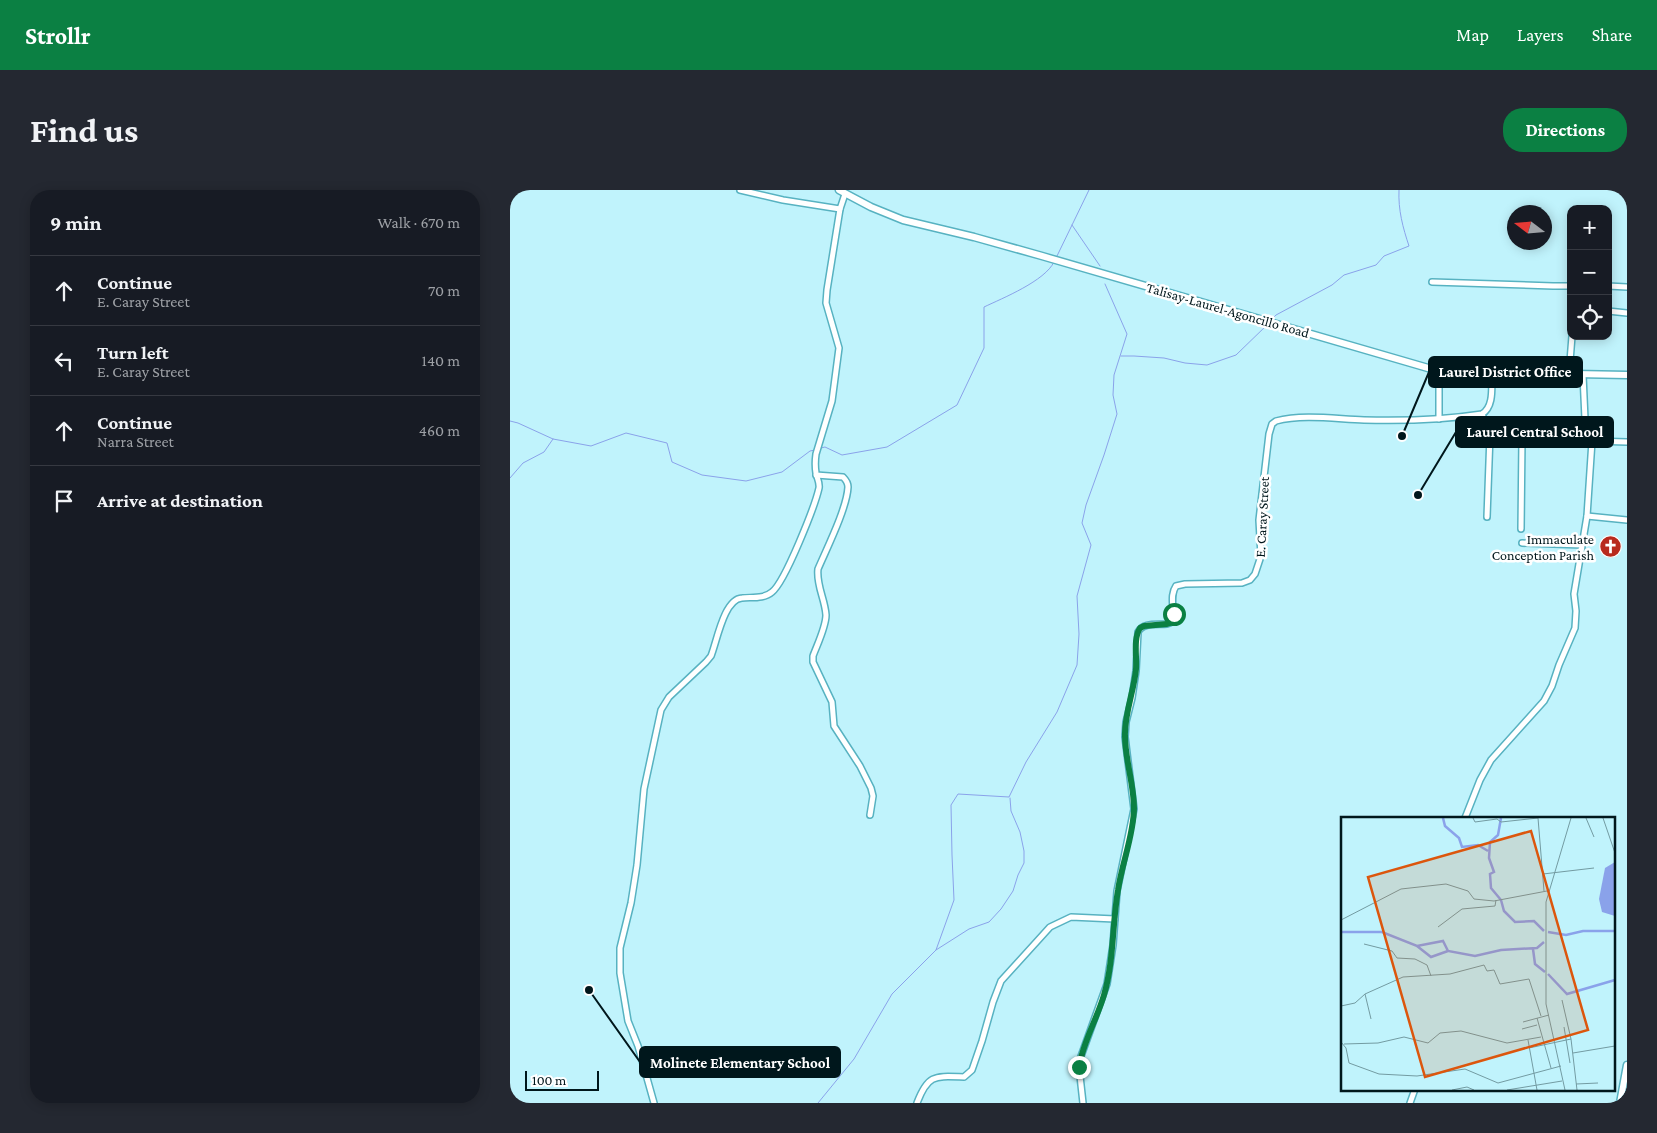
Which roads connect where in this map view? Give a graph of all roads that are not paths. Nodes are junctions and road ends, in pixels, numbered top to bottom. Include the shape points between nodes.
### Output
1 (740, 190) edge
2 (750, 191) edge
3 (842, 192) edge
4 (840, 209) junction
5 (1432, 282) dead end
6 (1567, 286) edge
7 (1612, 286) edge
8 (1627, 287) edge
9 (1612, 311) edge
10 (1627, 312) edge
11 (1572, 340) edge
12 (1439, 370) junction
13 (1492, 372) junction
14 (1569, 374) junction
15 (1583, 375) junction
16 (1627, 375) edge
17 (1482, 414) junction
18 (1439, 419) junction
19 (1490, 438) junction
20 (1522, 439) junction
21 (1589, 441) junction
22 (1627, 442) edge
23 (816, 475) junction
24 (1587, 516) junction
25 (1487, 517) dead end
26 (1627, 520) edge
27 (1522, 529) dead end
28 (1522, 543) dead end
29 (1582, 545) junction
30 (870, 815) dead end
31 (1465, 817) edge
32 (1115, 919) junction
33 (1627, 1065) edge
34 (1415, 1090) edge
35 (654, 1103) edge
36 (916, 1103) edge
37 (1083, 1103) edge
38 (1410, 1103) edge
39 (1620, 1103) edge

1 - 2 street
2 - 4 street
3 - 4 street
3 - 12 main road, Talisay-Laurel-Agoncillo Road via 903,220 1042,256
4 - 23 street via 826,303 839,348 832,400 814,461
5 - 6 street
7 - 8 street
9 - 10 street
11 - 14 street
12 - 13 main road, Talisay-Laurel-Agoncillo Road
12 - 18 street
13 - 14 main road, Talisay-Laurel-Agoncillo Road
13 - 17 street via 1491,401
14 - 15 main road, Talisay-Laurel-Agoncillo Road
15 - 16 main road, Talisay-Laurel-Agoncillo Road
15 - 21 street
17 - 18 street
17 - 19 street
18 - 32 street, E. Caray Street via 1303,418 1272,424 1259,520 1261,556 1255,574 1242,583 1176,586 1172,595 1174,614 1170,623 1144,626 1136,636 1136,671 1124,737 1134,809
19 - 20 street
19 - 25 street
20 - 21 street
20 - 27 street
21 - 22 street
21 - 24 street
23 - 30 street via 843,478 848,485 846,502 818,569 817,578 826,615 813,662 832,702 834,726 871,788
23 - 35 street via 820,485 813,508 777,587 765,596 738,598 732,603 725,613 711,656 669,697 661,710 644,789 637,865 620,948 620,973 628,1021
24 - 26 street
24 - 29 street
28 - 29 street
29 - 31 street via 1574,594 1575,628 1552,686 1544,701 1490,760
32 - 36 street via 1071,917 1050,927 1000,981 972,1070 964,1077 937,1076 924,1086
32 - 37 street via 1107,984 1080,1059
33 - 39 main road
34 - 38 street

